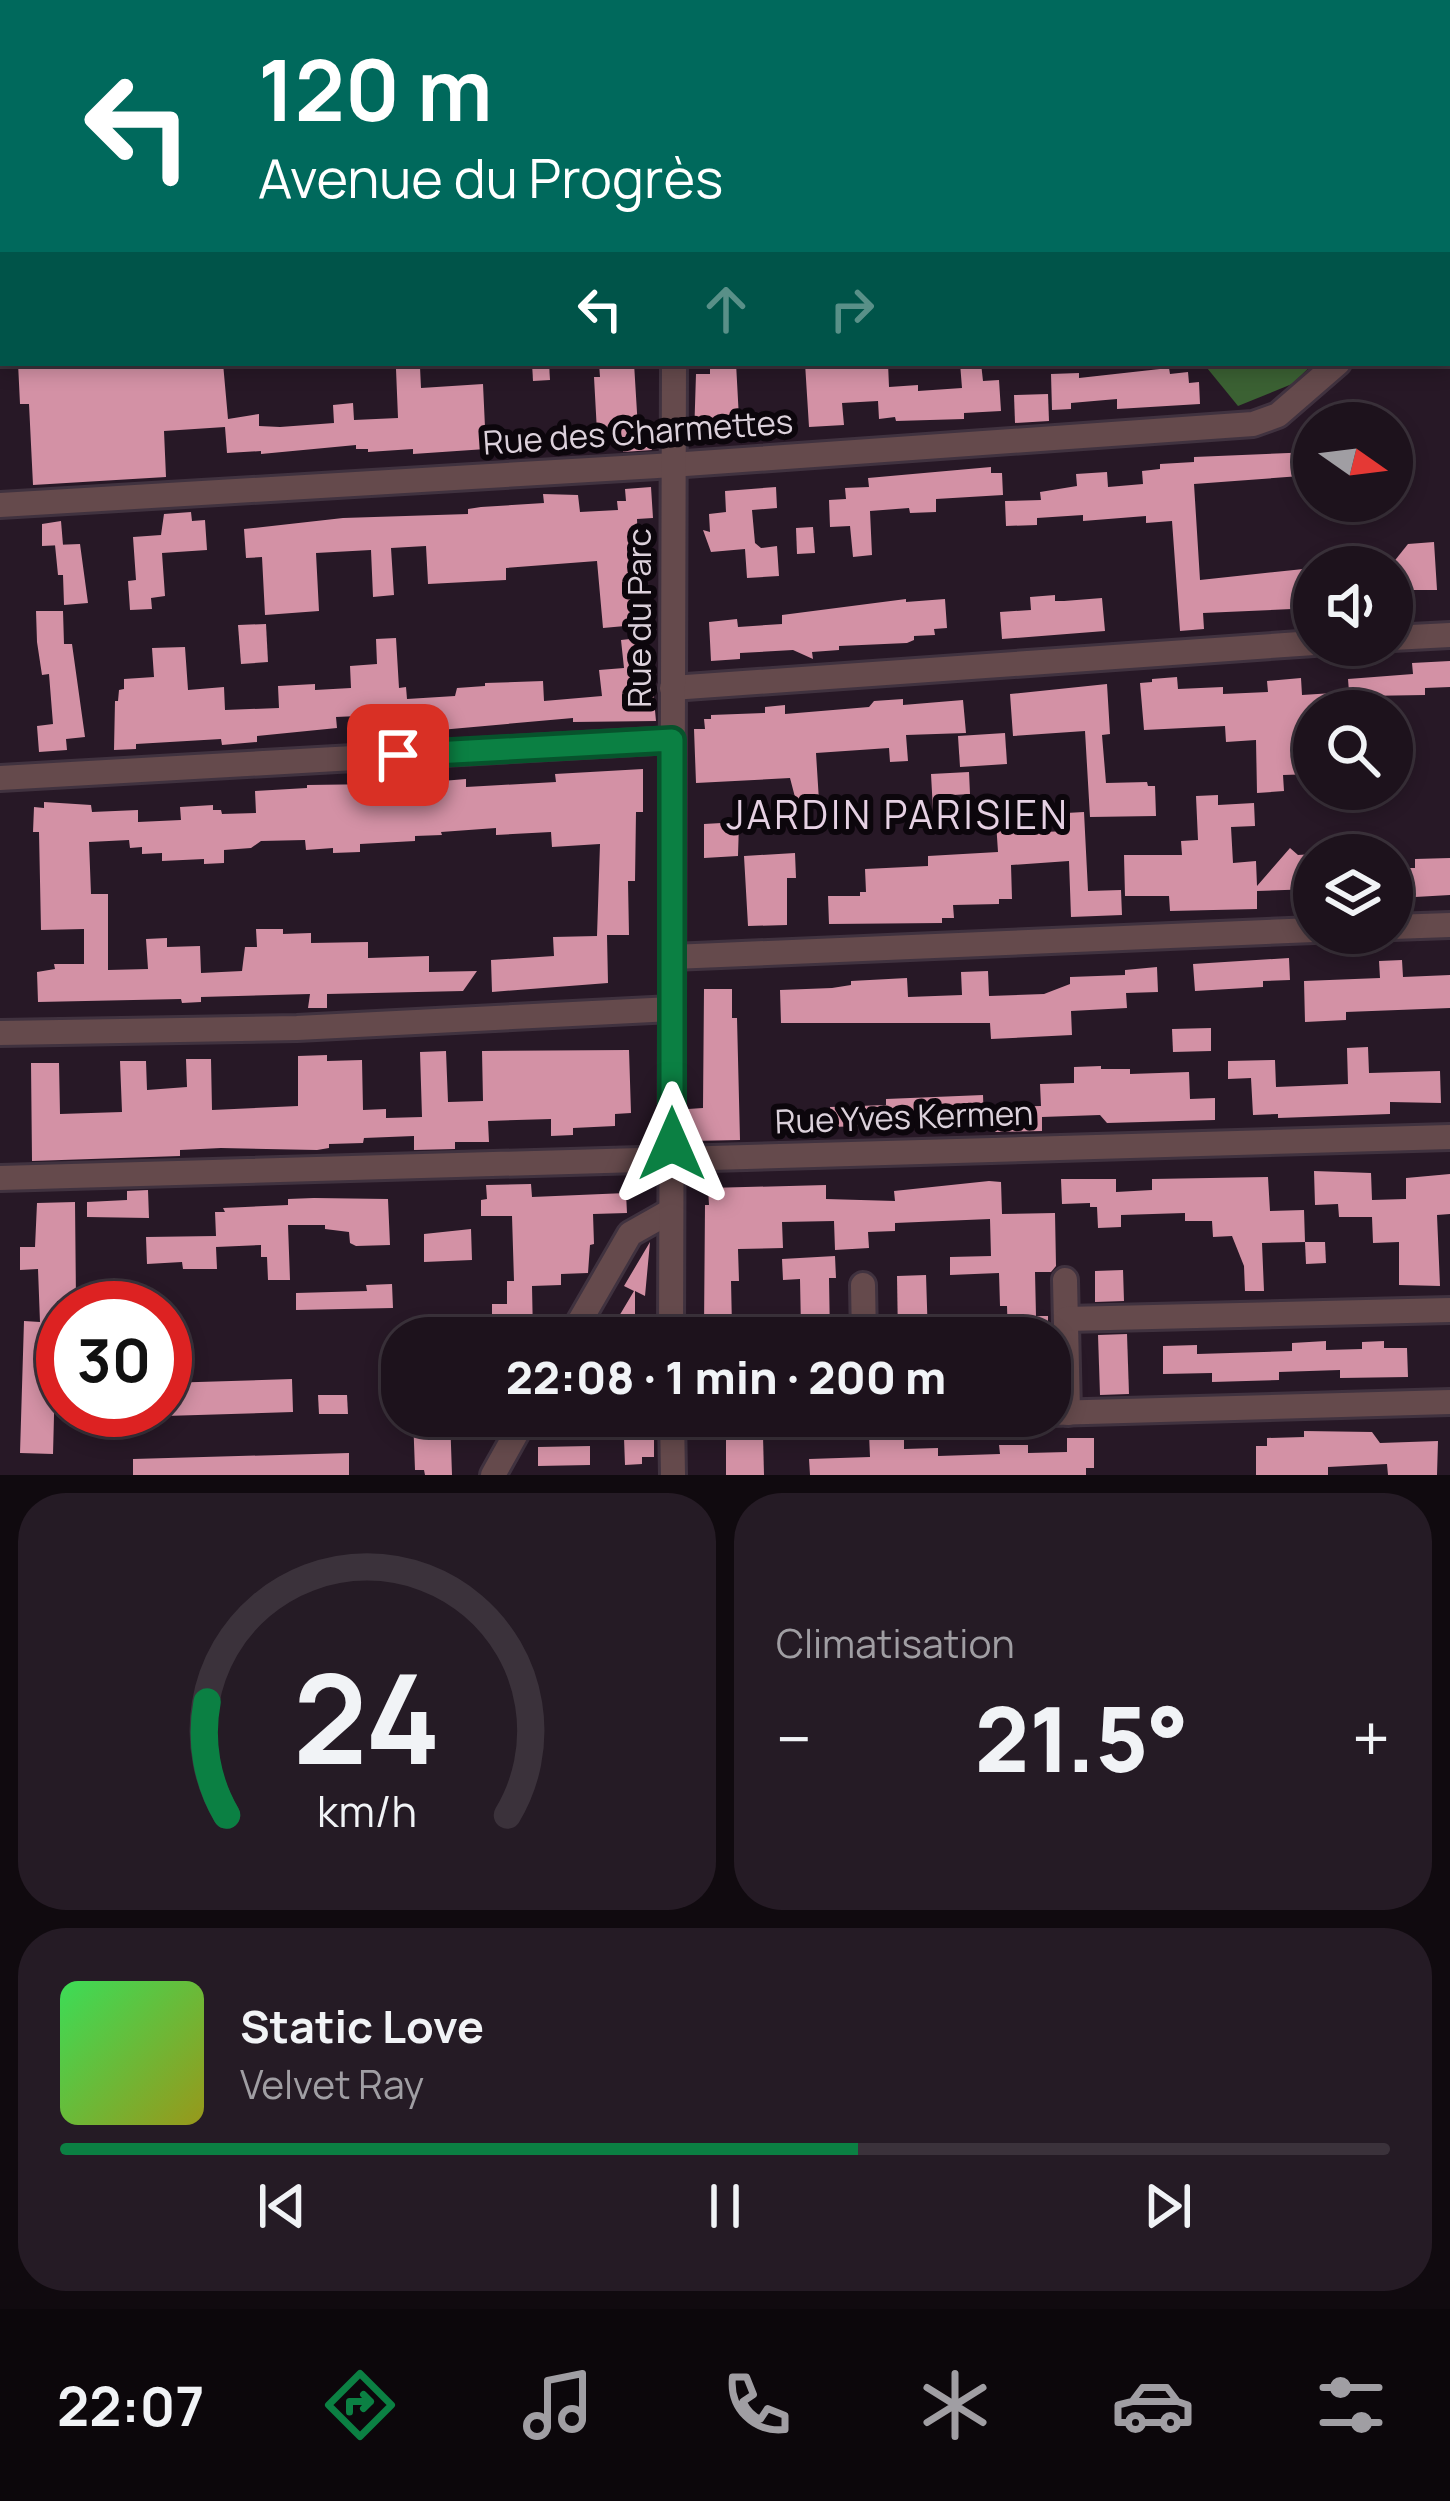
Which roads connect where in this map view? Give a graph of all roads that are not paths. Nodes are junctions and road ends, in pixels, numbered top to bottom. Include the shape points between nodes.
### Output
1 (674, 366) edge
2 (1335, 366) edge
3 (673, 464) junction
4 (0, 505) edge
5 (1450, 635) edge
6 (1413, 637) edge
7 (1293, 644) edge
8 (672, 688) junction
9 (672, 740) junction
10 (0, 778) edge
11 (1450, 925) edge
12 (1413, 926) edge
13 (1293, 931) edge
14 (672, 957) junction
15 (672, 1010) junction
16 (0, 1033) edge
17 (1450, 1137) edge
18 (672, 1156) junction
19 (0, 1178) edge
20 (669, 1212) junction
21 (1066, 1280) dead end
22 (863, 1285) dead end
23 (1450, 1310) edge
24 (583, 1317) edge
25 (671, 1317) edge
26 (864, 1317) edge
27 (1066, 1317) edge
28 (1071, 1319) edge
29 (1450, 1402) edge
30 (1071, 1413) edge
31 (514, 1437) edge
32 (672, 1437) edge
33 (493, 1475) edge
34 (673, 1475) edge

1 - 3 street, Rue du Parc
2 - 3 street, Rue des Charmettes via 1278,415 1253,424
3 - 4 street, Rue des Charmettes
3 - 8 street, Rue du Parc
5 - 6 street
7 - 8 street
8 - 9 street, Rue du Parc
9 - 10 street
9 - 14 street, Rue du Parc
11 - 12 street
13 - 14 street
14 - 15 street, Rue du Parc
15 - 16 street
15 - 18 street, Rue du Parc
17 - 18 street, Rue Yves Kermen
18 - 19 street, Rue Yves Kermen
18 - 20 street, Rue du Parc
20 - 24 street via 630,1234
20 - 25 street, Rue du Parc
21 - 27 street
22 - 26 street
23 - 28 street
29 - 30 street
31 - 33 street
32 - 34 street

